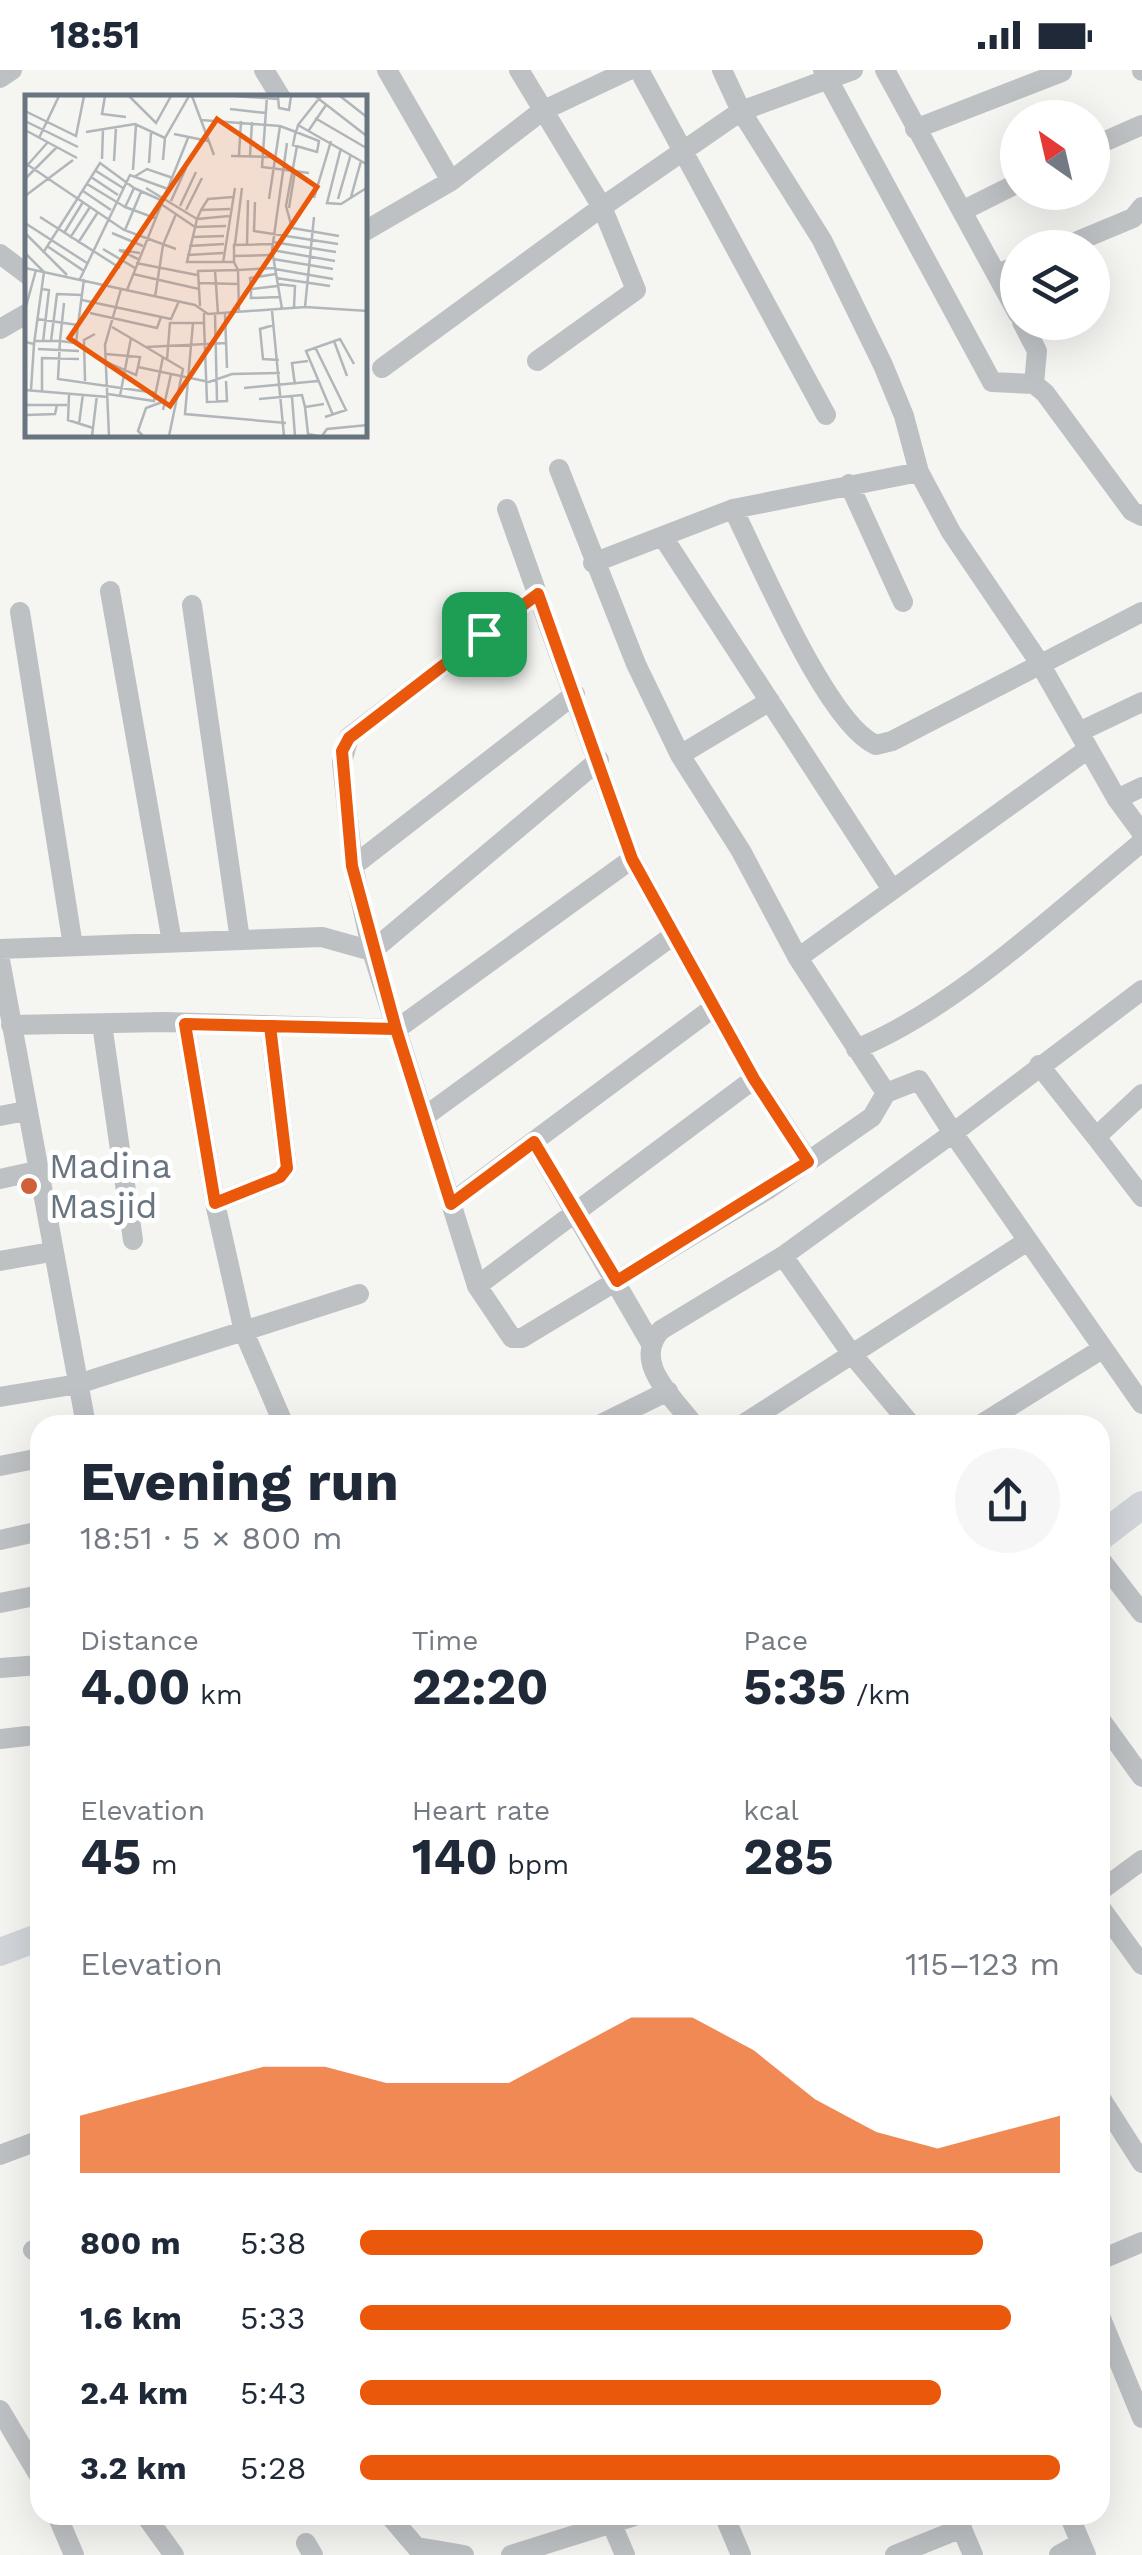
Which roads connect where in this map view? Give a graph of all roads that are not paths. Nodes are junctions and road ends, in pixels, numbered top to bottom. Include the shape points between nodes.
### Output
1 (12, 70) edge
2 (264, 70) edge
3 (387, 70) edge
4 (519, 70) edge
5 (629, 70) edge
6 (639, 70) edge
7 (722, 70) edge
8 (853, 70) edge
9 (885, 70) edge
10 (1062, 72) edge
11 (824, 76) edge
12 (0, 78) edge
13 (279, 95) edge
14 (542, 111) junction
15 (741, 111) junction
16 (1142, 125) edge
17 (915, 129) junction
18 (1110, 139) edge
19 (684, 148) junction
20 (451, 180) junction
21 (1000, 192) edge
22 (602, 207) junction
23 (1142, 207) edge
24 (962, 211) junction
25 (368, 229) edge
26 (1105, 230) edge
27 (0, 254) edge
28 (25, 273) edge
29 (1000, 273) edge
30 (996, 274) junction
31 (1000, 281) edge
32 (25, 314) edge
33 (0, 329) edge
34 (1032, 340) edge
35 (537, 361) dead end
36 (382, 368) dead end
37 (1034, 384) junction
38 (826, 414) dead end
39 (558, 469) dead end
40 (919, 472) junction
41 (849, 484) junction
42 (507, 509) dead end
43 (732, 509) junction
44 (1142, 516) edge
45 (663, 537) junction
46 (593, 563) junction
47 (110, 591) dead end
48 (538, 594) junction
49 (903, 602) dead end
50 (192, 605) dead end
51 (20, 612) dead end
52 (1142, 612) edge
53 (1039, 662) junction
54 (575, 694) junction
55 (770, 702) junction
56 (1142, 702) edge
57 (1084, 740) junction
58 (680, 755) junction
59 (599, 760) junction
60 (1142, 787) edge
61 (1117, 799) junction
62 (1142, 833) edge
63 (1142, 842) edge
64 (632, 859) junction
65 (352, 866) junction
66 (891, 888) junction
67 (672, 937) junction
68 (240, 940) junction
69 (172, 942) junction
70 (73, 946) junction
71 (0, 949) edge
72 (372, 951) junction
73 (798, 958) junction
74 (0, 960) edge
75 (1142, 990) edge
76 (3, 994) edge
77 (714, 1008) junction
78 (102, 1024) junction
79 (185, 1024) junction
80 (270, 1026) junction
81 (396, 1029) junction
82 (9, 1040) edge
83 (856, 1049) junction
84 (1040, 1065) junction
85 (754, 1079) junction
86 (886, 1093) junction
87 (1142, 1094) edge
88 (26, 1111) junction
89 (0, 1116) edge
90 (424, 1116) junction
91 (952, 1133) junction
92 (1096, 1137) junction
93 (534, 1142) junction
94 (808, 1162) junction
95 (36, 1171) junction
96 (0, 1180) edge
97 (1142, 1197) edge
98 (215, 1203) junction
99 (451, 1204) junction
100 (574, 1214) junction
101 (133, 1240) dead end
102 (1026, 1242) junction
103 (51, 1252) junction
104 (783, 1256) junction
105 (0, 1260) edge
106 (617, 1281) junction
107 (476, 1286) junction
108 (360, 1294) dead end
109 (244, 1332) junction
110 (650, 1342) junction
111 (1102, 1349) junction
112 (851, 1353) junction
113 (78, 1384) junction
114 (668, 1391) junction
115 (0, 1397) edge
116 (1142, 1404) edge
117 (84, 1415) edge
118 (280, 1415) edge
119 (619, 1415) edge
120 (686, 1415) edge
121 (757, 1415) edge
122 (903, 1415) edge
123 (996, 1415) edge
124 (30, 1460) edge
125 (0, 1466) edge
126 (1142, 1505) edge
127 (1110, 1529) edge
128 (30, 1533) edge
129 (0, 1540) edge
130 (1110, 1572) edge
131 (30, 1598) edge
132 (0, 1603) edge
133 (1142, 1613) edge
134 (30, 1666) edge
135 (0, 1668) edge
136 (1110, 1733) edge
137 (26, 1736) dead end
138 (0, 1739) edge
139 (1142, 1777) edge
140 (1142, 1860) edge
141 (1110, 1884) edge
142 (1110, 1922) edge
143 (30, 1941) edge
144 (0, 1952) edge
145 (1142, 1965) edge
146 (1110, 2113) edge
147 (30, 2144) edge
148 (0, 2156) edge
149 (1142, 2163) edge
150 (1142, 2242) edge
151 (1110, 2256) edge
152 (1110, 2340) edge
153 (0, 2410) edge
154 (1142, 2418) edge
155 (30, 2460) edge
156 (62, 2525) edge
157 (152, 2525) edge
158 (398, 2525) edge
159 (594, 2525) edge
160 (612, 2525) edge
161 (728, 2525) edge
162 (953, 2525) edge
163 (960, 2525) edge
164 (1072, 2525) edge
165 (1083, 2549) edge
166 (420, 2551) edge
167 (74, 2555) edge
168 (174, 2555) edge
169 (464, 2555) edge
170 (512, 2555) edge
171 (625, 2555) edge
172 (741, 2555) edge
173 (895, 2555) edge
174 (973, 2555) edge
175 (1058, 2555) edge

1 - 12 street
2 - 13 street
3 - 20 street
4 - 14 street
5 - 14 street
6 - 19 street
7 - 15 street
8 - 11 street
9 - 17 street
10 - 17 street
11 - 15 street
11 - 37 street via 992,382
14 - 20 street
14 - 22 street
15 - 19 street
15 - 40 street via 822,240 904,416
16 - 18 street
17 - 24 street
19 - 22 street
19 - 38 street
20 - 25 street
21 - 24 street
22 - 35 street via 636,290
22 - 36 street
23 - 26 street via 1134,218
24 - 30 street
27 - 28 street
29 - 30 street
30 - 31 street
32 - 33 street
34 - 37 street via 1038,351
37 - 44 street
39 - 46 street
40 - 41 street
40 - 53 street via 988,592
41 - 43 street
41 - 49 street
42 - 48 street
43 - 45 street
43 - 53 street via 828,695 860,738 876,745 892,741
45 - 46 street
45 - 55 street
46 - 58 street
47 - 69 street
48 - 54 street
48 - 65 street via 349,738 342,762
50 - 68 street
51 - 70 street
52 - 53 street
53 - 57 street
54 - 59 street
54 - 65 street
55 - 58 street
55 - 66 street
56 - 57 street
57 - 61 street
57 - 66 street
58 - 73 street
59 - 64 street
59 - 72 street
60 - 61 street
61 - 62 street
63 - 83 street via 998,959 885,1037
64 - 67 street
64 - 81 street
65 - 72 street
66 - 73 street
67 - 77 street
67 - 90 street
68 - 69 street
68 - 72 street via 322,936
69 - 70 street
70 - 71 street
72 - 81 street
73 - 83 street
74 - 76 street
75 - 84 street
76 - 82 street
77 - 85 street
77 - 93 street
78 - 79 street
78 - 82 street
78 - 101 street
79 - 80 street
79 - 98 street
80 - 81 street
80 - 98 street via 287,1168 280,1177
81 - 90 street
82 - 88 street
83 - 86 street
84 - 91 street
84 - 92 street
85 - 94 street
85 - 100 street
86 - 91 street via 919,1080
86 - 94 street via 872,1116
87 - 92 street
88 - 89 street
88 - 95 street
90 - 99 street
91 - 102 street
91 - 104 street
92 - 97 street
93 - 99 street
93 - 100 street
94 - 106 street
95 - 96 street
95 - 103 street
98 - 109 street
99 - 107 street
100 - 106 street
100 - 107 street
102 - 111 street
102 - 112 street
103 - 105 street
103 - 113 street
104 - 110 street
104 - 112 street
106 - 107 street via 522,1338 512,1338
106 - 110 street
108 - 109 street
109 - 113 street
109 - 118 street
110 - 114 street via 647,1352
111 - 116 street
111 - 123 street
112 - 121 street
112 - 122 street
113 - 115 street
113 - 117 street
114 - 119 street
114 - 120 street
124 - 125 street
126 - 127 street
128 - 129 street
130 - 133 street
131 - 132 street
134 - 135 street
136 - 139 street
137 - 138 street
140 - 141 street
142 - 145 street
143 - 144 street
146 - 149 street
147 - 148 street
150 - 151 street
152 - 154 street
153 - 155 street
156 - 167 street
157 - 168 street
158 - 166 street
159 - 170 street
160 - 171 street
161 - 172 street
162 - 173 street
163 - 174 street
164 - 165 street
165 - 175 street
166 - 169 street

